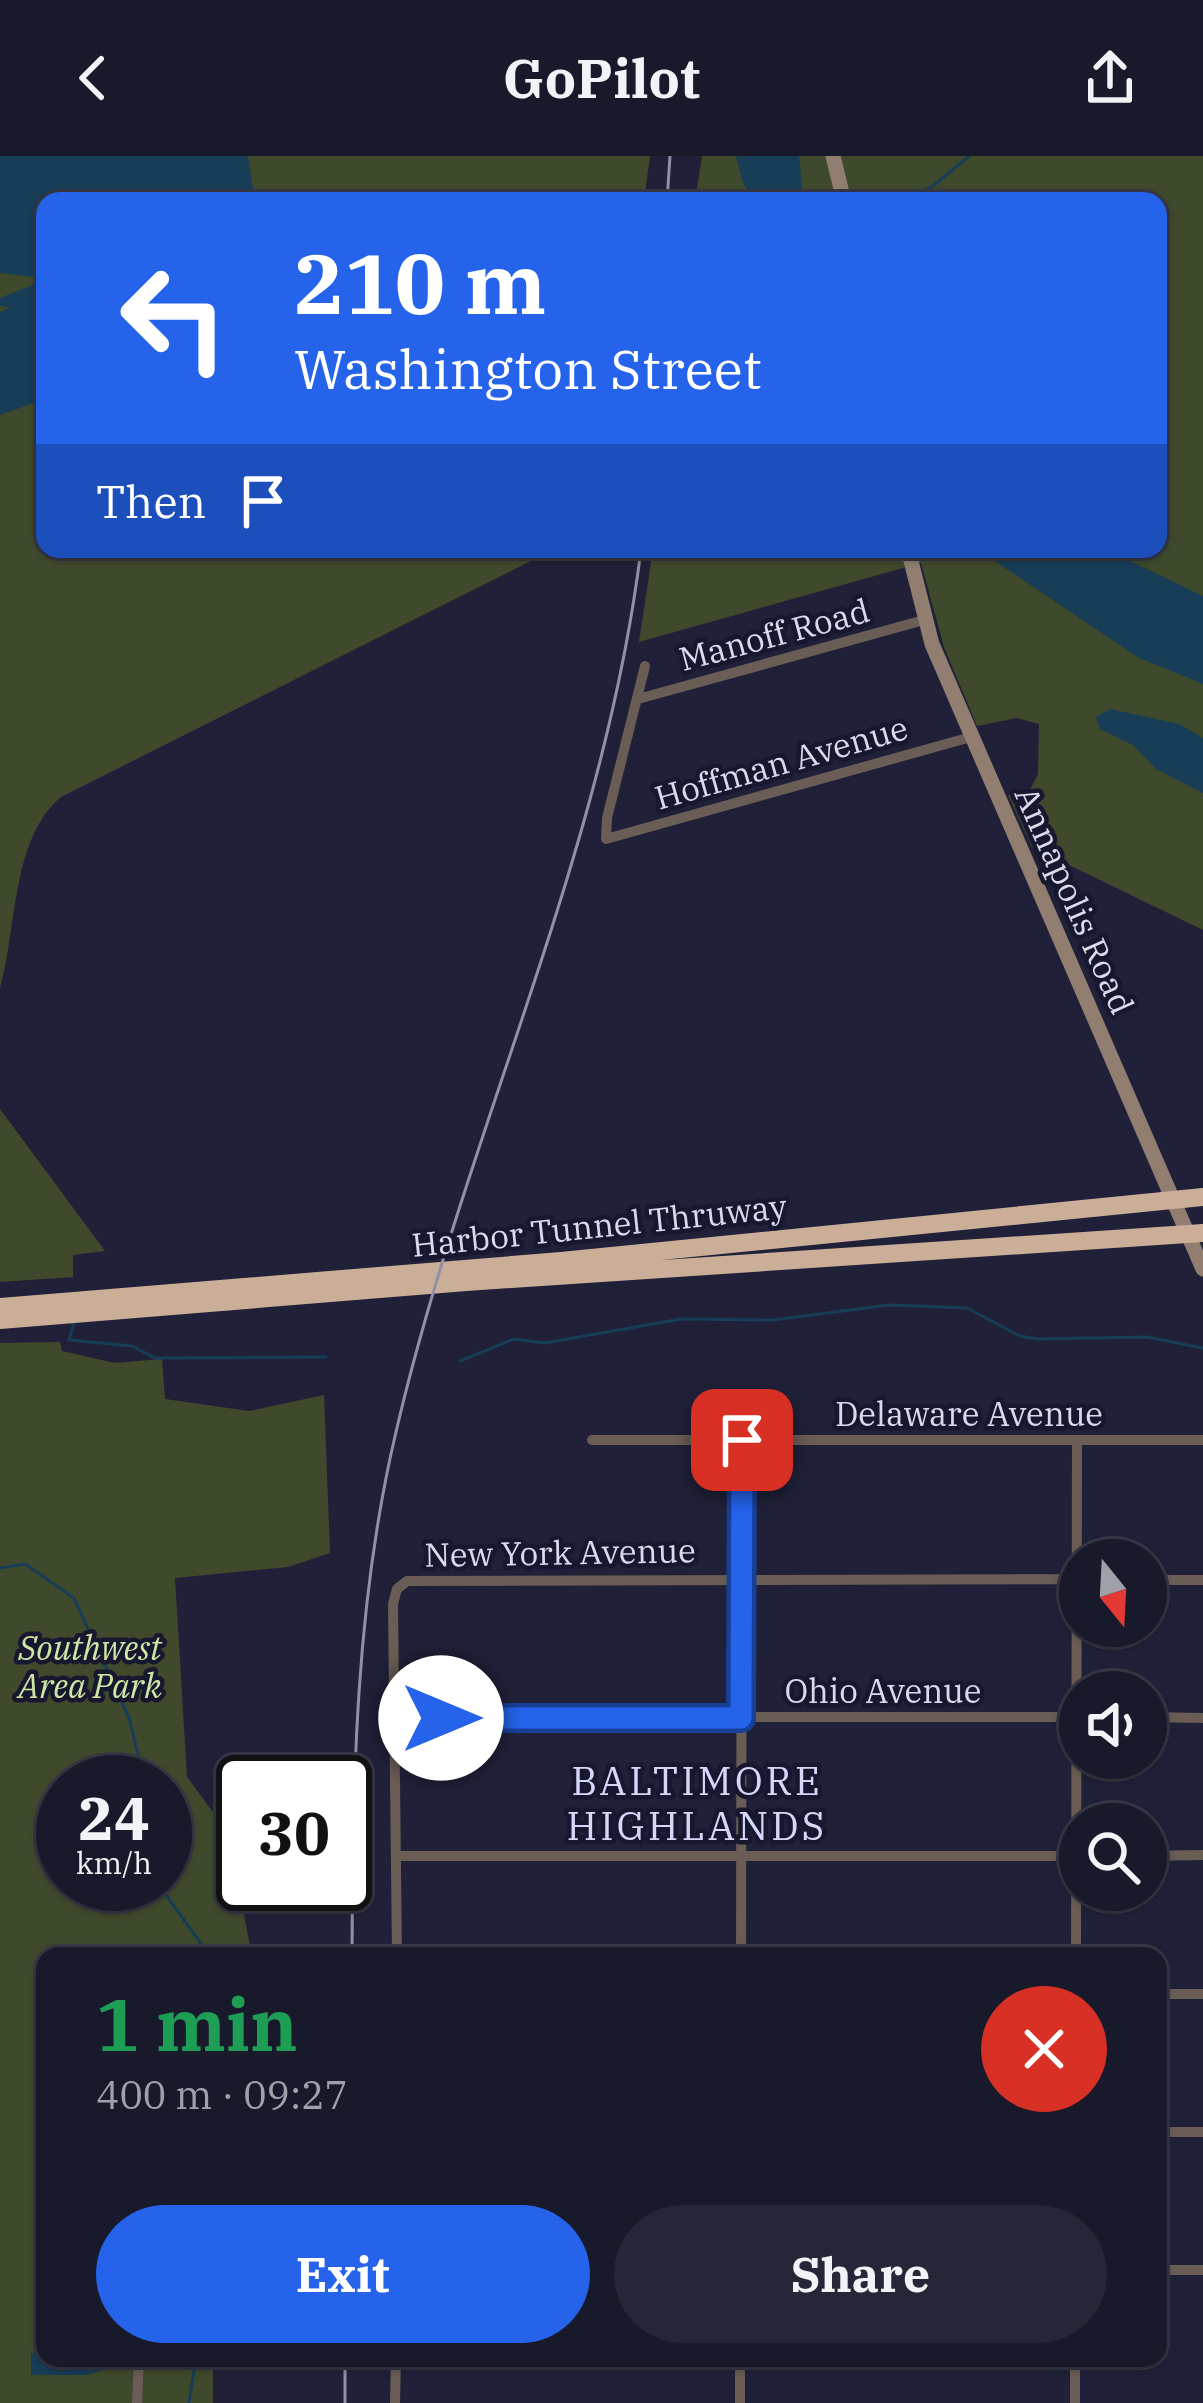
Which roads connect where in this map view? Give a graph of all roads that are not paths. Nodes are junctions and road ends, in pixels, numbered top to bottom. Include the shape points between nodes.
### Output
1 (833, 156) edge
2 (842, 192) edge
3 (910, 558) edge
4 (924, 620) junction
5 (645, 666) dead end
6 (638, 699) junction
7 (971, 737) junction
8 (1203, 1197) edge
9 (1203, 1233) edge
10 (1203, 1269) edge
11 (468, 1275) junction
12 (156, 1300) junction
13 (0, 1307) edge
14 (0, 1320) edge
15 (592, 1440) dead end
16 (742, 1440) junction
17 (1077, 1440) junction
18 (1203, 1440) edge
19 (1078, 1539) edge
20 (742, 1577) junction
21 (1059, 1579) edge
22 (1167, 1580) edge
23 (1203, 1580) edge
24 (398, 1718) junction
25 (741, 1718) junction
26 (1059, 1718) edge
27 (1167, 1718) edge
28 (1203, 1718) edge
29 (1203, 1855) edge
30 (398, 1856) junction
31 (741, 1856) junction
32 (1059, 1856) edge
33 (1167, 1856) edge
34 (1077, 1911) edge
35 (397, 1947) edge
36 (741, 1947) edge
37 (1076, 1947) edge
38 (1167, 1994) edge
39 (1203, 1994) edge
40 (1167, 2132) edge
41 (1203, 2132) edge
42 (1167, 2270) edge
43 (1203, 2270) edge
44 (139, 2367) edge
45 (396, 2367) edge
46 (740, 2367) edge
47 (1075, 2367) edge
48 (137, 2403) edge
49 (395, 2403) edge
50 (740, 2403) edge
51 (1075, 2403) edge

1 - 2 main road
3 - 4 main road, Annapolis Road
4 - 6 street, Manoff Road
4 - 7 main road, Annapolis Road
5 - 6 street
6 - 7 street, Hoffman Avenue via 606,839
7 - 10 main road, Annapolis Road
8 - 11 highway, Harbor Tunnel Thruway
9 - 11 highway, Harbor Tunnel Thruway
11 - 12 highway, Harbor Tunnel Thruway
12 - 13 highway, Harbor Tunnel Thruway
12 - 14 highway, Harbor Tunnel Thruway
15 - 16 street, Delaware Avenue
16 - 17 street, Delaware Avenue
16 - 20 street
17 - 18 street, Delaware Avenue
17 - 19 street
20 - 21 street, New York Avenue
20 - 24 street, New York Avenue via 401,1584 393,1604
20 - 25 street
22 - 23 street
24 - 25 street, Ohio Avenue
24 - 30 street
25 - 26 street, Ohio Avenue
25 - 31 street
27 - 28 street
29 - 33 street
30 - 31 street
30 - 35 street
31 - 32 street
31 - 36 street
34 - 37 street
38 - 39 street
40 - 41 street
42 - 43 street
44 - 48 street
45 - 49 street
46 - 50 street
47 - 51 street

